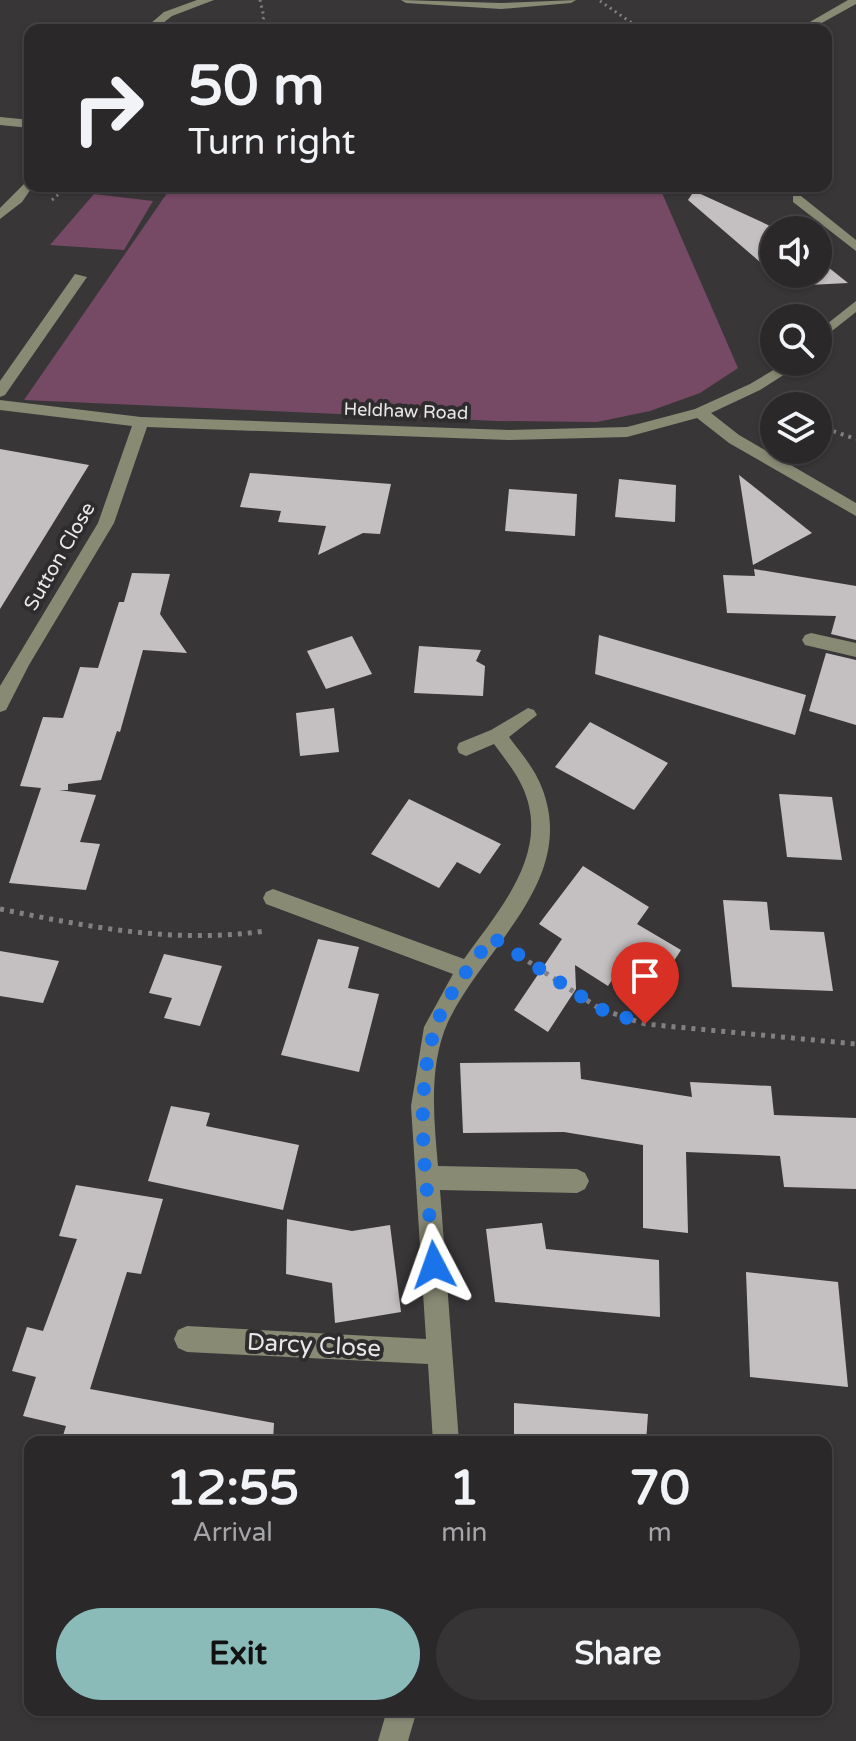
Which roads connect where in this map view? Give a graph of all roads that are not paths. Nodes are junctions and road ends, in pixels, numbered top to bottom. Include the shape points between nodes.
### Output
1 (209, 0) edge
2 (406, 0) edge
3 (571, 0) edge
4 (856, 0) edge
5 (180, 3) edge
6 (153, 24) edge
7 (812, 24) edge
8 (0, 121) edge
9 (24, 123) edge
10 (24, 190) edge
11 (797, 199) dead end
12 (0, 215) edge
13 (856, 247) edge
14 (80, 277) dead end
15 (856, 305) edge
16 (832, 326) edge
17 (773, 376) edge
18 (0, 392) edge
19 (0, 405) edge
20 (700, 412) junction
21 (141, 422) junction
22 (856, 510) edge
23 (811, 640) dead end
24 (856, 650) edge
25 (0, 705) edge
26 (528, 715) dead end
27 (498, 735) junction
28 (466, 748) dead end
29 (273, 898) dead end
30 (468, 970) junction
31 (428, 1178) junction
32 (577, 1181) dead end
33 (187, 1339) dead end
34 (441, 1352) junction
35 (446, 1436) edge
36 (400, 1716) edge
37 (393, 1741) edge

1 - 5 street
2 - 3 street via 501,6
4 - 7 street
5 - 6 street
8 - 9 street
10 - 12 street
11 - 13 street
14 - 18 street
15 - 16 street
17 - 20 street, Heldhaw Road
19 - 21 street, Heldhaw Road
20 - 21 street, Heldhaw Road via 627,432 509,435
20 - 22 street via 734,439
21 - 25 street, Sutton Close via 119,496
23 - 24 street
26 - 27 street
27 - 28 street
27 - 30 street via 534,790 542,828 537,864 524,894
29 - 30 street
30 - 31 street via 439,1017 427,1059 422,1106
31 - 32 street
31 - 34 street
33 - 34 street, Darcy Close
34 - 35 street
36 - 37 street

